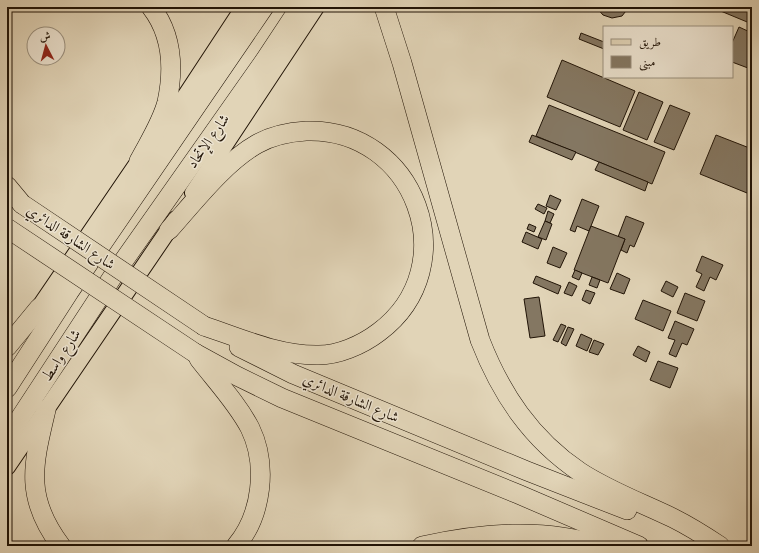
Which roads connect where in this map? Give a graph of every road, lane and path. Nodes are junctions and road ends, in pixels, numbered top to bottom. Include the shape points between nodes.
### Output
1 (151, 7) edge
2 (244, 7) edge
3 (264, 7) edge
4 (300, 7) edge
5 (316, 7) edge
6 (384, 7) edge
7 (392, 7) edge
8 (402, 63) junction
9 (139, 160) junction
10 (7, 186) edge
11 (14, 200) edge
12 (7, 228) edge
13 (169, 230) junction
14 (96, 252) joint
15 (115, 273) joint
16 (39, 308) junction
17 (204, 326) junction
18 (7, 347) edge
19 (195, 353) junction
20 (7, 355) edge
21 (7, 388) edge
22 (46, 410) junction
23 (7, 438) edge
24 (7, 467) edge
25 (61, 546) edge
26 (236, 546) edge
27 (422, 546) edge
28 (602, 546) edge
29 (639, 546) edge
30 (721, 546) edge

1 - 9 highway via 166,32 171,75 167,102
2 - 9 main road via 171,118
3 - 14 highway, شارع الإتحاد
4 - 15 highway, شارع الإتحاد
5 - 13 main road
6 - 8 highway
7 - 8 highway
8 - 30 highway via 480,340 499,382 512,403 543,441 580,472 601,485 680,521
9 - 16 main road
10 - 11 highway, شارع الشارقة الدائري
11 - 17 highway, شارع الشارقة الدائري, bridge
12 - 19 highway, شارع الشارقة الدائري, bridge
13 - 17 highway via 242,154 258,143 298,132 338,134 357,140 374,150 394,167 417,206 423,230 424,254 418,281 407,303 390,324 369,340 344,351 318,356 292,353
13 - 22 main road
14 - 21 highway, شارع واسط
15 - 23 highway, شارع واسط
16 - 18 highway
16 - 20 main road
17 - 30 highway, شارع الشارقة الدائري via 293,374 527,471
19 - 26 highway via 236,406 250,429 258,452 258,503 249,526
19 - 29 highway, شارع الشارقة الدائري via 282,398
22 - 24 main road
22 - 25 highway via 36,454 35,490 46,524
27 - 28 highway via 479,536 516,533 554,535

